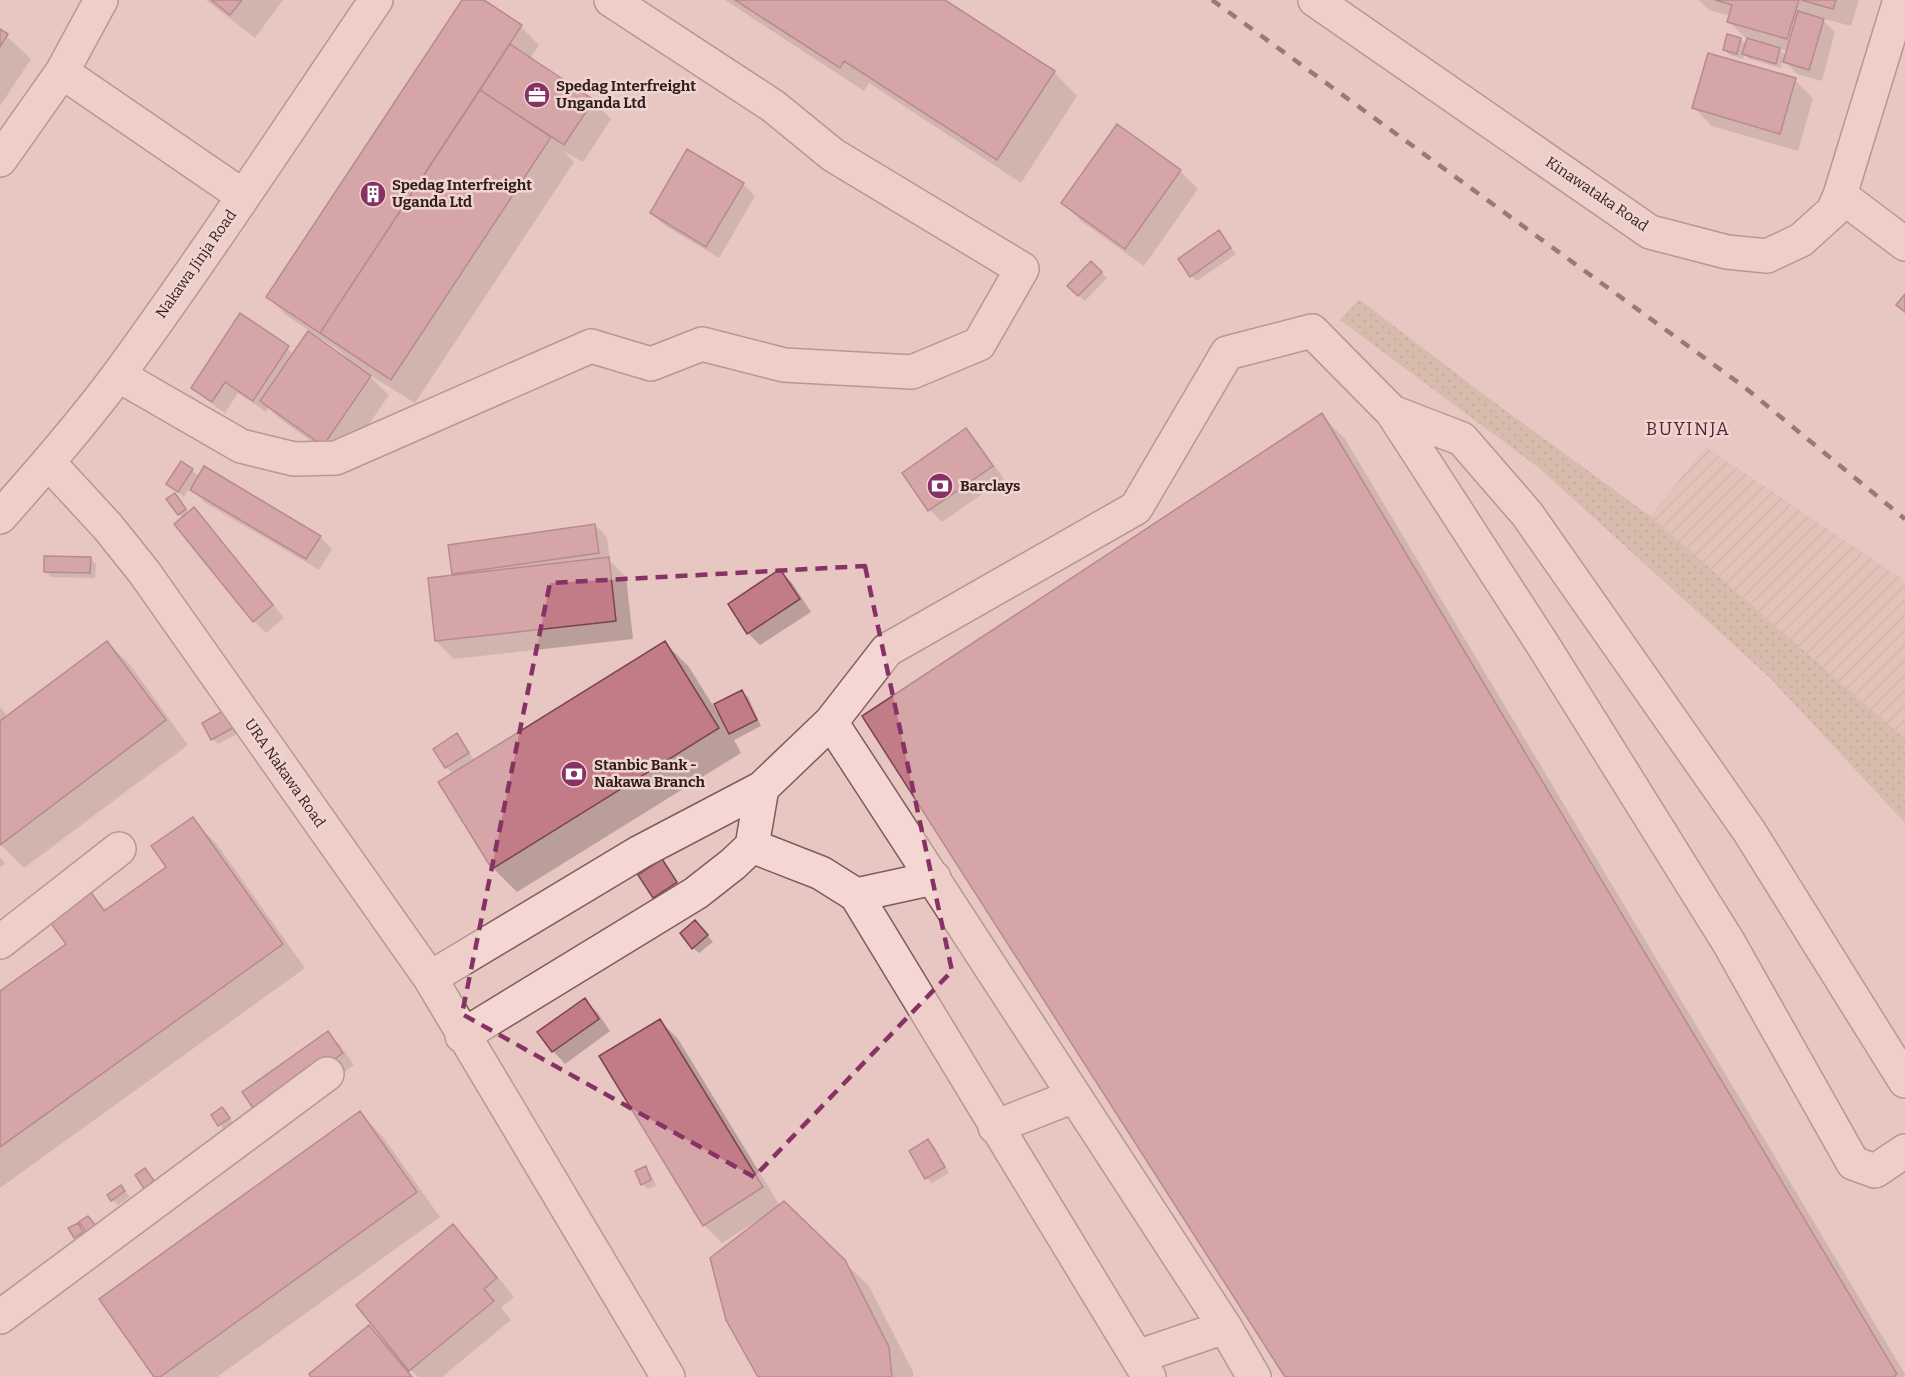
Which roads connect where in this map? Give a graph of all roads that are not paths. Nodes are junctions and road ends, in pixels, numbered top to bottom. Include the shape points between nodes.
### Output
1 (101, 0) edge
2 (376, 0) edge
3 (611, 0) edge
4 (1315, 0) edge
5 (1900, 0) edge
6 (62, 72) junction
7 (0, 160) edge
8 (1840, 195) junction
9 (243, 196) junction
10 (1905, 244) edge
11 (118, 375) junction
12 (1392, 412) junction
13 (48, 462) junction
14 (0, 517) edge
15 (831, 722) junction
16 (762, 788) junction
17 (752, 846) junction
18 (119, 849) dead end
19 (934, 878) junction
20 (856, 895) junction
21 (0, 942) edge
22 (430, 978) junction
23 (462, 1035) junction
24 (327, 1074) dead end
25 (1905, 1082) edge
26 (1074, 1096) junction
27 (995, 1127) junction
28 (1905, 1151) edge
29 (0, 1317) edge
30 (1225, 1328) junction
31 (1143, 1367) edge
32 (668, 1377) edge
33 (1254, 1377) edge

1 - 6 street
2 - 9 street, Nakawa Jinja Road
3 - 11 street via 774,106 833,155 1022,269 979,344 912,372 784,366 702,344 651,364 591,346 336,458 294,459 241,446
4 - 8 street, Kinawataka Road via 1650,232 1727,252 1767,256 1801,240 1833,211
5 - 8 street, Kinawataka Road
6 - 7 street
6 - 9 street
8 - 10 street
9 - 11 street, Nakawa Jinja Road
11 - 13 street, Nakawa Jinja Road
12 - 15 street via 1312,331 1227,353 1136,508 887,650
12 - 25 street via 1462,439 1527,514 1749,831
12 - 28 street via 1729,944 1853,1163 1875,1171
13 - 14 street, Nakawa Jinja Road
13 - 22 street, URA Nakawa Road via 144,572
15 - 16 street
15 - 19 street
16 - 17 street
16 - 22 street via 640,852
17 - 20 street via 821,873
17 - 23 street via 696,892
18 - 21 street
19 - 20 street
19 - 26 street
20 - 27 street
22 - 23 street, URA Nakawa Road
23 - 32 street, URA Nakawa Road
24 - 29 street
26 - 27 street
26 - 30 street
27 - 31 street
30 - 31 street
30 - 33 street

